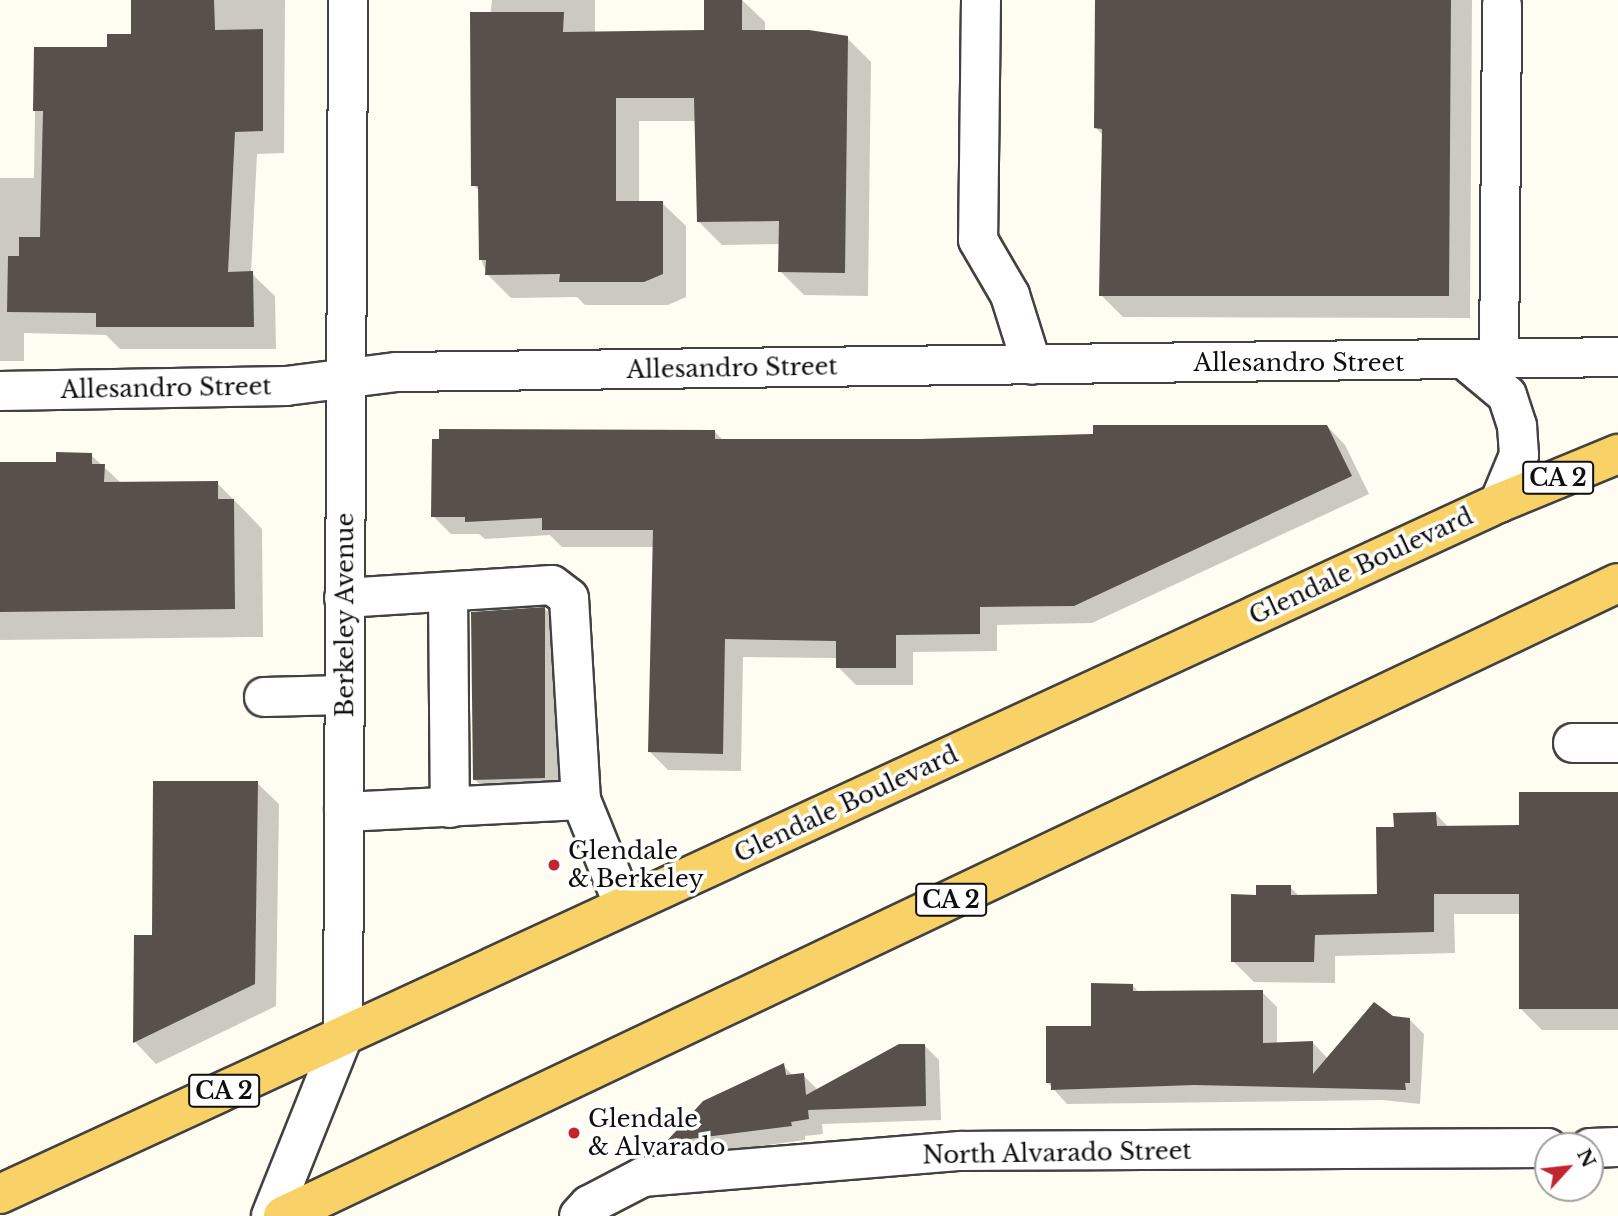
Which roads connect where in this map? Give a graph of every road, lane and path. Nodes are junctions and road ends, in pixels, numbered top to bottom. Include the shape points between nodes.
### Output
1 (348, 0) edge
2 (981, 0) edge
3 (1502, 5) dead end
4 (1618, 357) edge
5 (1482, 361) junction
6 (1032, 365) junction
7 (345, 380) junction
8 (0, 391) edge
9 (1618, 454) edge
10 (1499, 503) junction
11 (1618, 583) edge
12 (448, 592) junction
13 (344, 598) junction
14 (344, 695) junction
15 (264, 697) dead end
16 (1573, 743) dead end
17 (1618, 743) edge
18 (581, 800) junction
19 (450, 808) junction
20 (344, 812) junction
21 (624, 906) junction
22 (343, 1035) junction
23 (105, 1146) junction
24 (1534, 1148) edge
25 (0, 1167) edge
26 (0, 1194) edge
27 (271, 1216) edge
28 (283, 1216) edge
29 (579, 1216) edge

1 - 7 street, Berkeley Avenue
2 - 6 street via 978,240 1010,295
3 - 5 street
4 - 5 street, Allesandro Street
5 - 6 street, Allesandro Street
5 - 10 street via 1507,395 1517,426 1520,455
6 - 7 street, Allesandro Street via 397,372
7 - 8 street, Allesandro Street via 286,386
7 - 13 street, Berkeley Avenue
9 - 10 main road, Glendale Boulevard / CA 2
10 - 21 main road, Glendale Boulevard / CA 2
11 - 28 main road, CA 2
12 - 13 street
12 - 18 street via 552,585 569,598
12 - 19 street
13 - 14 street, Berkeley Avenue
14 - 15 street
14 - 20 street, Berkeley Avenue
16 - 17 street
18 - 19 street
18 - 21 street
19 - 20 street
20 - 22 street, Berkeley Avenue
21 - 22 main road, Glendale Boulevard / CA 2
22 - 23 main road, Glendale Boulevard / CA 2
22 - 27 street, Berkeley Avenue
23 - 25 main road, CA 2
23 - 26 main road, Glendale Boulevard
24 - 29 street, North Alvarado Street via 960,1151 643,1177 589,1205

